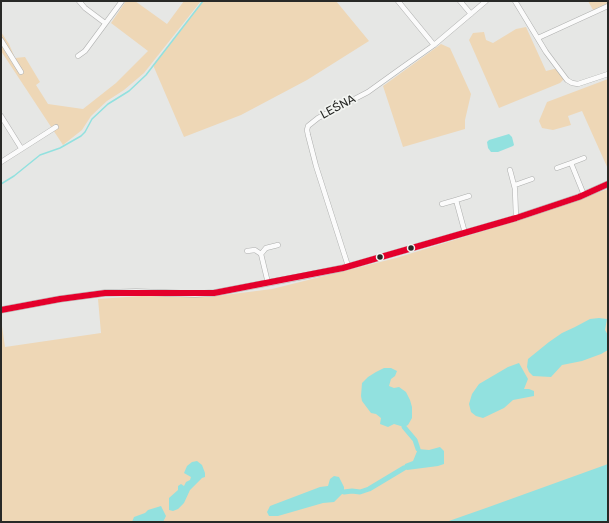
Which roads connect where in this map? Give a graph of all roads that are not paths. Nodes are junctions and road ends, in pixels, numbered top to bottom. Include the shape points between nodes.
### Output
1 (79, 1) edge
2 (122, 1) edge
3 (398, 1) edge
4 (460, 1) edge
5 (486, 1) edge
6 (516, 1) edge
7 (608, 6) edge
8 (471, 14) junction
9 (105, 23) junction
10 (538, 38) junction
11 (1, 40) edge
12 (434, 45) junction
13 (78, 56) dead end
14 (21, 72) dead end
15 (608, 74) edge
16 (1, 116) edge
17 (56, 127) dead end
18 (21, 148) junction
19 (584, 158) dead end
20 (1, 162) edge
21 (571, 163) junction
22 (557, 168) dead end
23 (510, 170) dead end
24 (532, 179) dead end
25 (608, 184) edge
26 (515, 185) junction
27 (584, 195) junction
28 (468, 196) dead end
29 (456, 200) junction
30 (442, 204) dead end
31 (516, 218) junction
32 (465, 233) junction
33 (278, 245) dead end
34 (247, 251) dead end
35 (261, 254) junction
36 (348, 266) junction
37 (268, 283) junction
38 (1, 310) edge

1 - 9 street
2 - 9 street
3 - 12 street
4 - 8 street
5 - 8 street, LEŚNA
6 - 10 street
7 - 10 street
8 - 12 street, LEŚNA
9 - 13 street via 85,51
10 - 15 street via 565,79 572,83 578,84
11 - 14 street
12 - 36 street, LEŚNA via 368,92 318,118 308,126 316,166
16 - 18 street
17 - 18 street
18 - 20 street
19 - 21 street
21 - 22 street
21 - 27 street
23 - 26 street
24 - 26 street
25 - 27 main road
26 - 31 street
27 - 31 main road
28 - 29 street
29 - 30 street
29 - 32 street
31 - 32 main road
32 - 36 main road
33 - 35 street via 266,248
34 - 35 street via 255,250
35 - 37 street
36 - 37 main road
37 - 38 main road via 202,294 136,292 89,295

